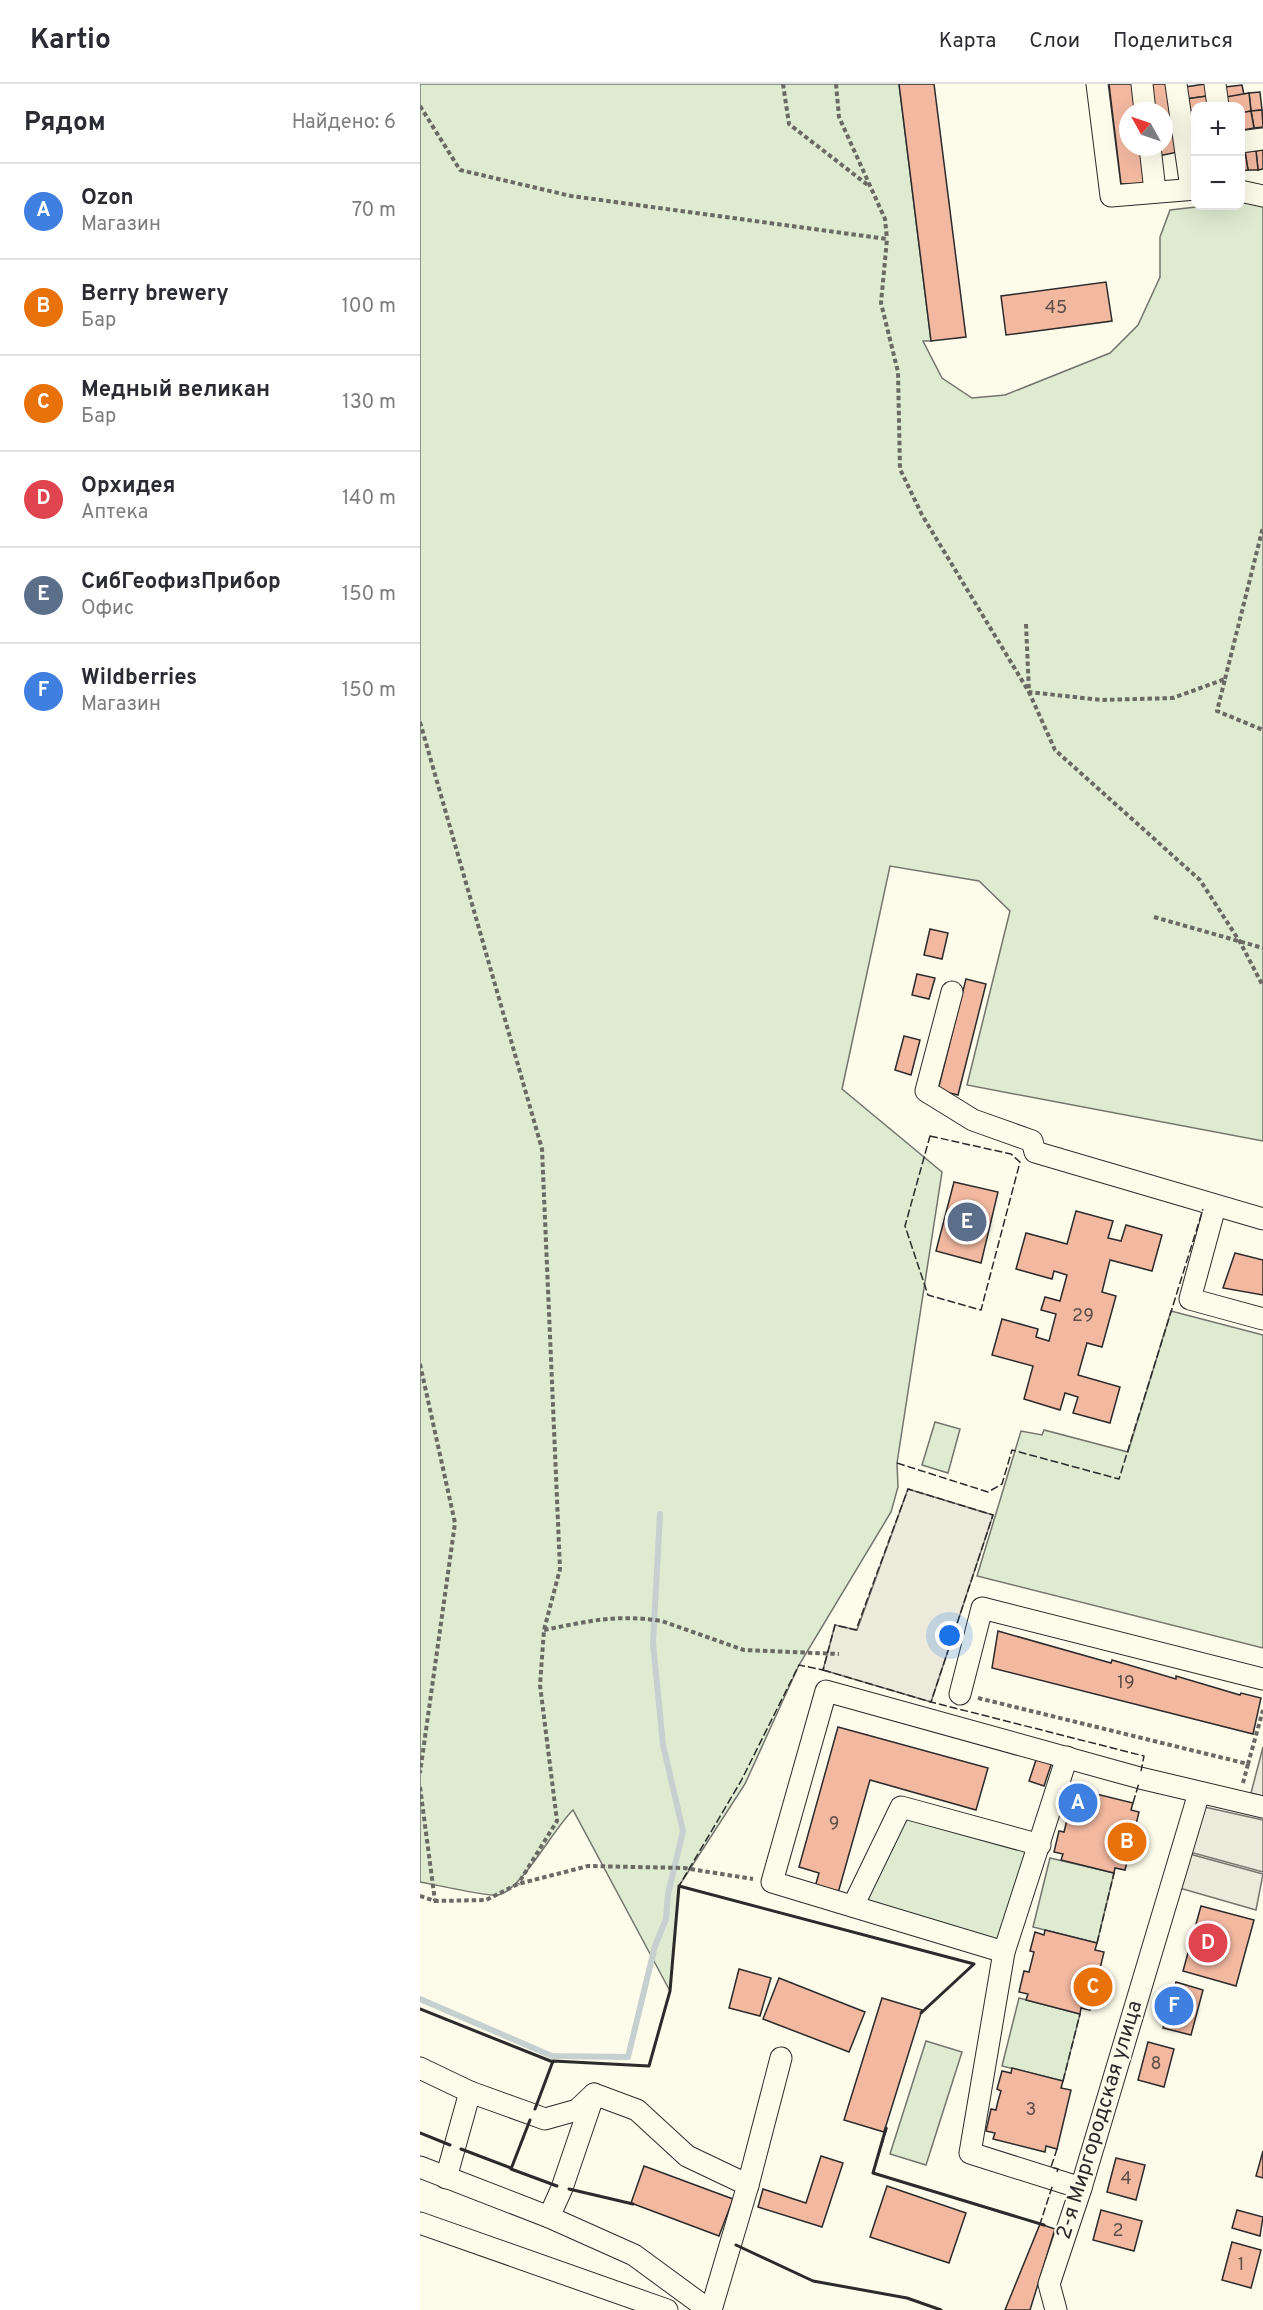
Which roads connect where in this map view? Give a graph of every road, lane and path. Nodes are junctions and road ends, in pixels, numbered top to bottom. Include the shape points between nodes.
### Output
1 (783, 84) edge
2 (836, 84) edge
3 (1097, 84) edge
4 (1142, 84) edge
5 (1176, 84) edge
6 (1215, 84) edge
7 (1144, 102) edge
8 (1217, 102) edge
9 (420, 106) edge
10 (1263, 139) edge
11 (1245, 141) edge
12 (1151, 156) edge
13 (1191, 177) edge
14 (870, 186) junction
15 (1191, 189) edge
16 (1155, 191) junction
17 (1245, 192) edge
18 (1263, 196) edge
19 (887, 239) junction
20 (1263, 527) edge
21 (1026, 624) dead end
22 (1225, 679) junction
23 (1029, 692) junction
24 (420, 722) edge
25 (1263, 730) edge
26 (1154, 917) dead end
27 (1240, 942) junction
28 (1263, 948) edge
29 (1263, 986) edge
30 (952, 992) dead end
31 (1215, 1207) junction
32 (1263, 1219) edge
33 (1263, 1320) edge
34 (420, 1364) edge
35 (544, 1630) junction
36 (839, 1654) dead end
37 (1263, 1679) edge
38 (960, 1694) joint
39 (1263, 1710) edge
40 (1067, 1757) junction
41 (420, 1773) edge
42 (420, 1787) edge
43 (1198, 1792) junction
44 (1263, 1807) edge
45 (1040, 1845) junction
46 (772, 1882) junction
47 (518, 1884) junction
48 (420, 1896) edge
49 (435, 1901) junction
50 (852, 1906) junction
51 (1004, 1952) junction
52 (781, 2058) dead end
53 (420, 2068) edge
54 (470, 2092) junction
55 (594, 2094) junction
56 (420, 2167) edge
57 (446, 2178) junction
58 (748, 2185) junction
59 (1080, 2188) junction
60 (549, 2217) junction
61 (420, 2223) edge
62 (667, 2310) edge
63 (710, 2310) edge
64 (1056, 2310) edge

1 - 14 path via 789,124
2 - 14 path via 839,117
3 - 16 street via 1112,196
4 - 7 street
5 - 13 street
6 - 8 street
9 - 19 path via 460,170 571,196
10 - 11 street
12 - 16 street
14 - 19 path via 885,219
15 - 16 street
17 - 18 street
19 - 23 path via 881,303 898,372 900,469 922,516
20 - 22 path
21 - 23 path
22 - 23 path via 1173,698 1101,700
22 - 25 path via 1217,711
23 - 27 path via 1055,750 1200,880
24 - 35 path via 542,1149 560,1569
26 - 27 path
27 - 28 path
27 - 29 path
30 - 31 street via 926,1091 973,1120 1032,1141 1035,1152
31 - 32 street
31 - 33 street via 1190,1299
34 - 41 path via 455,1523
35 - 36 path via 614,1617 648,1619 744,1650
35 - 47 path via 540,1685 557,1821
37 - 38 street via 982,1608
38 - 39 path via 1248,1764
40 - 43 street
40 - 45 street
40 - 46 street via 826,1691
42 - 49 path
43 - 44 street
43 - 59 street, 2-я Миргородская улица
45 - 50 street via 901,1806
45 - 51 street
46 - 47 path via 684,1868 588,1866
46 - 50 street
47 - 49 path via 486,1900
48 - 49 path
50 - 51 street
51 - 59 street via 970,2153
52 - 58 street
53 - 54 street
54 - 55 street via 545,2119 578,2110
54 - 57 street
55 - 58 street via 638,2110 687,2156
55 - 60 street
56 - 57 street
57 - 60 street
58 - 63 street
59 - 64 street, 2-я Миргородская улица via 1049,2284
60 - 63 street via 634,2255
61 - 62 street

